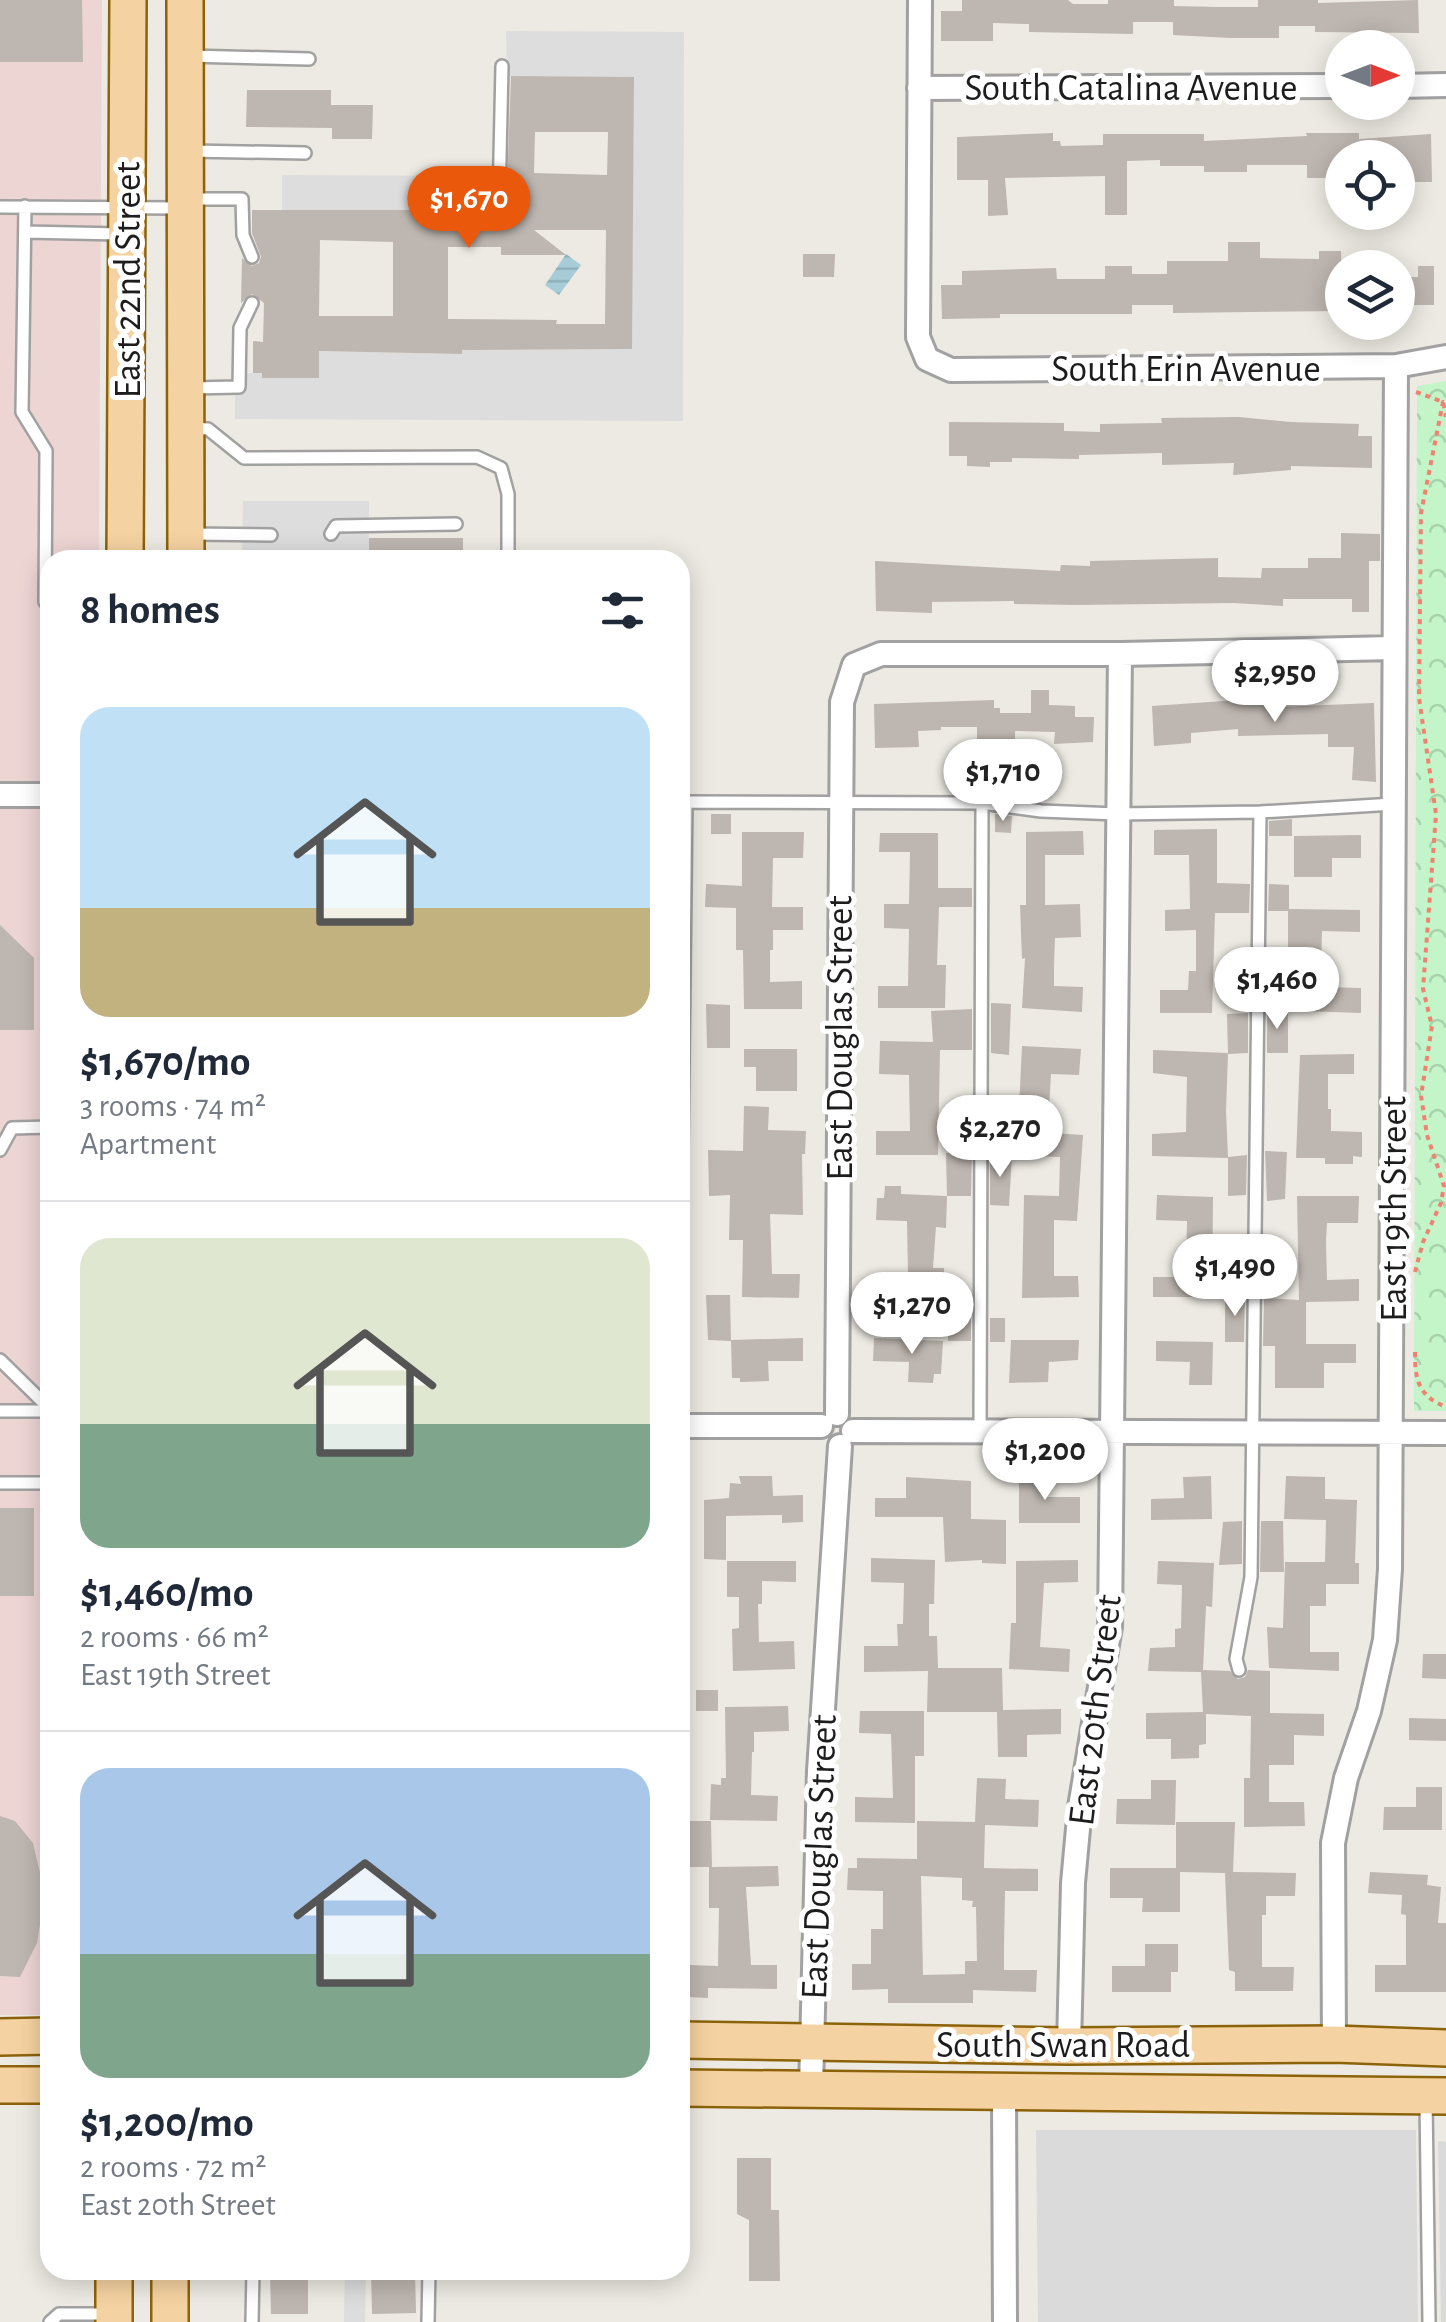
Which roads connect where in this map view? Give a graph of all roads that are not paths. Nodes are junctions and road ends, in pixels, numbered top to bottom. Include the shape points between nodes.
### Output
1 (128, 0) edge
2 (185, 0) edge
3 (920, 0) edge
4 (185, 56) junction
5 (308, 59) dead end
6 (502, 66) dead end
7 (1446, 85) edge
8 (1325, 86) edge
9 (1415, 86) edge
10 (920, 88) junction
11 (185, 151) junction
12 (306, 153) dead end
13 (500, 202) dead end
14 (185, 203) junction
15 (25, 206) junction
16 (0, 208) edge
17 (127, 221) junction
18 (25, 232) junction
19 (252, 257) dead end
20 (252, 303) dead end
21 (1446, 357) edge
22 (1396, 366) junction
23 (186, 388) junction
24 (186, 428) junction
25 (456, 524) dead end
26 (331, 534) dead end
27 (271, 535) dead end
28 (186, 547) edge
29 (45, 550) edge
30 (125, 550) edge
31 (508, 550) edge
32 (1394, 648) junction
33 (1120, 654) junction
34 (0, 795) edge
35 (40, 796) edge
36 (690, 802) edge
37 (841, 802) junction
38 (982, 803) junction
39 (1394, 804) junction
40 (1260, 812) junction
41 (1117, 814) junction
42 (40, 1127) edge
43 (0, 1150) edge
44 (0, 1360) edge
45 (40, 1400) edge
46 (40, 1410) edge
47 (0, 1411) edge
48 (690, 1426) edge
49 (838, 1429) junction
50 (980, 1430) junction
51 (1113, 1432) junction
52 (1253, 1433) junction
53 (1392, 1433) junction
54 (1446, 1434) edge
55 (0, 1483) edge
56 (40, 1483) edge
57 (1239, 1670) dead end
58 (40, 2036) edge
59 (0, 2037) edge
60 (690, 2040) edge
61 (812, 2042) junction
62 (1334, 2044) junction
63 (1070, 2046) junction
64 (1446, 2048) edge
65 (0, 2085) edge
66 (40, 2085) edge
67 (690, 2088) edge
68 (811, 2090) junction
69 (1004, 2091) junction
70 (1436, 2096) edge
71 (114, 2280) edge
72 (170, 2280) edge
73 (253, 2280) edge
74 (429, 2280) edge
75 (114, 2318) edge
76 (50, 2322) edge
77 (170, 2322) edge
78 (252, 2322) edge
79 (428, 2322) edge
80 (1005, 2322) edge
81 (1429, 2322) edge

1 - 17 main road, East 22nd Street
2 - 4 main road, East 22nd Street
3 - 10 street
4 - 5 lane
4 - 11 main road, East 22nd Street
6 - 13 lane
7 - 9 street
8 - 10 street, South Catalina Avenue
10 - 22 street, South Erin Avenue via 920,356 951,370
11 - 12 lane
11 - 14 main road, East 22nd Street
14 - 17 lane
14 - 19 lane via 242,199 243,235
14 - 23 main road, East 22nd Street
15 - 16 lane
15 - 17 lane
15 - 18 lane
17 - 18 lane
17 - 30 main road, East 22nd Street
18 - 29 lane via 22,412 46,451
20 - 23 lane via 240,328 239,388
21 - 22 street, South Erin Avenue
22 - 32 street, East 19th Street
23 - 24 main road, East 22nd Street
24 - 28 main road, East 22nd Street
24 - 31 lane via 208,428 244,458 477,457 501,468
25 - 26 lane via 336,526
27 - 28 lane
32 - 33 street
32 - 39 street, East 19th Street
33 - 37 street, East Douglas Street via 881,654 850,661 842,702
33 - 41 street, East 20th Street
34 - 35 street
36 - 37 lane
37 - 38 lane
37 - 49 street, East Douglas Street
38 - 41 lane
38 - 50 lane
39 - 40 lane
39 - 53 street, East 19th Street
40 - 41 lane
40 - 52 lane
41 - 51 street, East 20th Street
42 - 43 lane via 12,1128
44 - 45 lane
46 - 47 lane
48 - 49 street
49 - 50 street
49 - 61 street, East Douglas Street
50 - 51 street
51 - 52 street
51 - 63 street, East 20th Street via 1110,1628 1080,1807
52 - 53 street
52 - 57 lane via 1251,1577
53 - 54 street
53 - 62 street, East 19th Street via 1385,1640 1334,1843
55 - 56 lane
58 - 59 main road
60 - 61 main road, South Swan Road
61 - 63 main road, South Swan Road
61 - 68 street, East Douglas Street
62 - 63 main road, South Swan Road
62 - 64 main road, South Swan Road
65 - 66 main road
67 - 68 main road, South Swan Road
68 - 69 main road, South Swan Road
69 - 70 main road, South Swan Road
69 - 80 street
70 - 81 lane
71 - 75 main road
72 - 77 main road
73 - 78 lane
74 - 79 lane
75 - 76 lane via 59,2314

